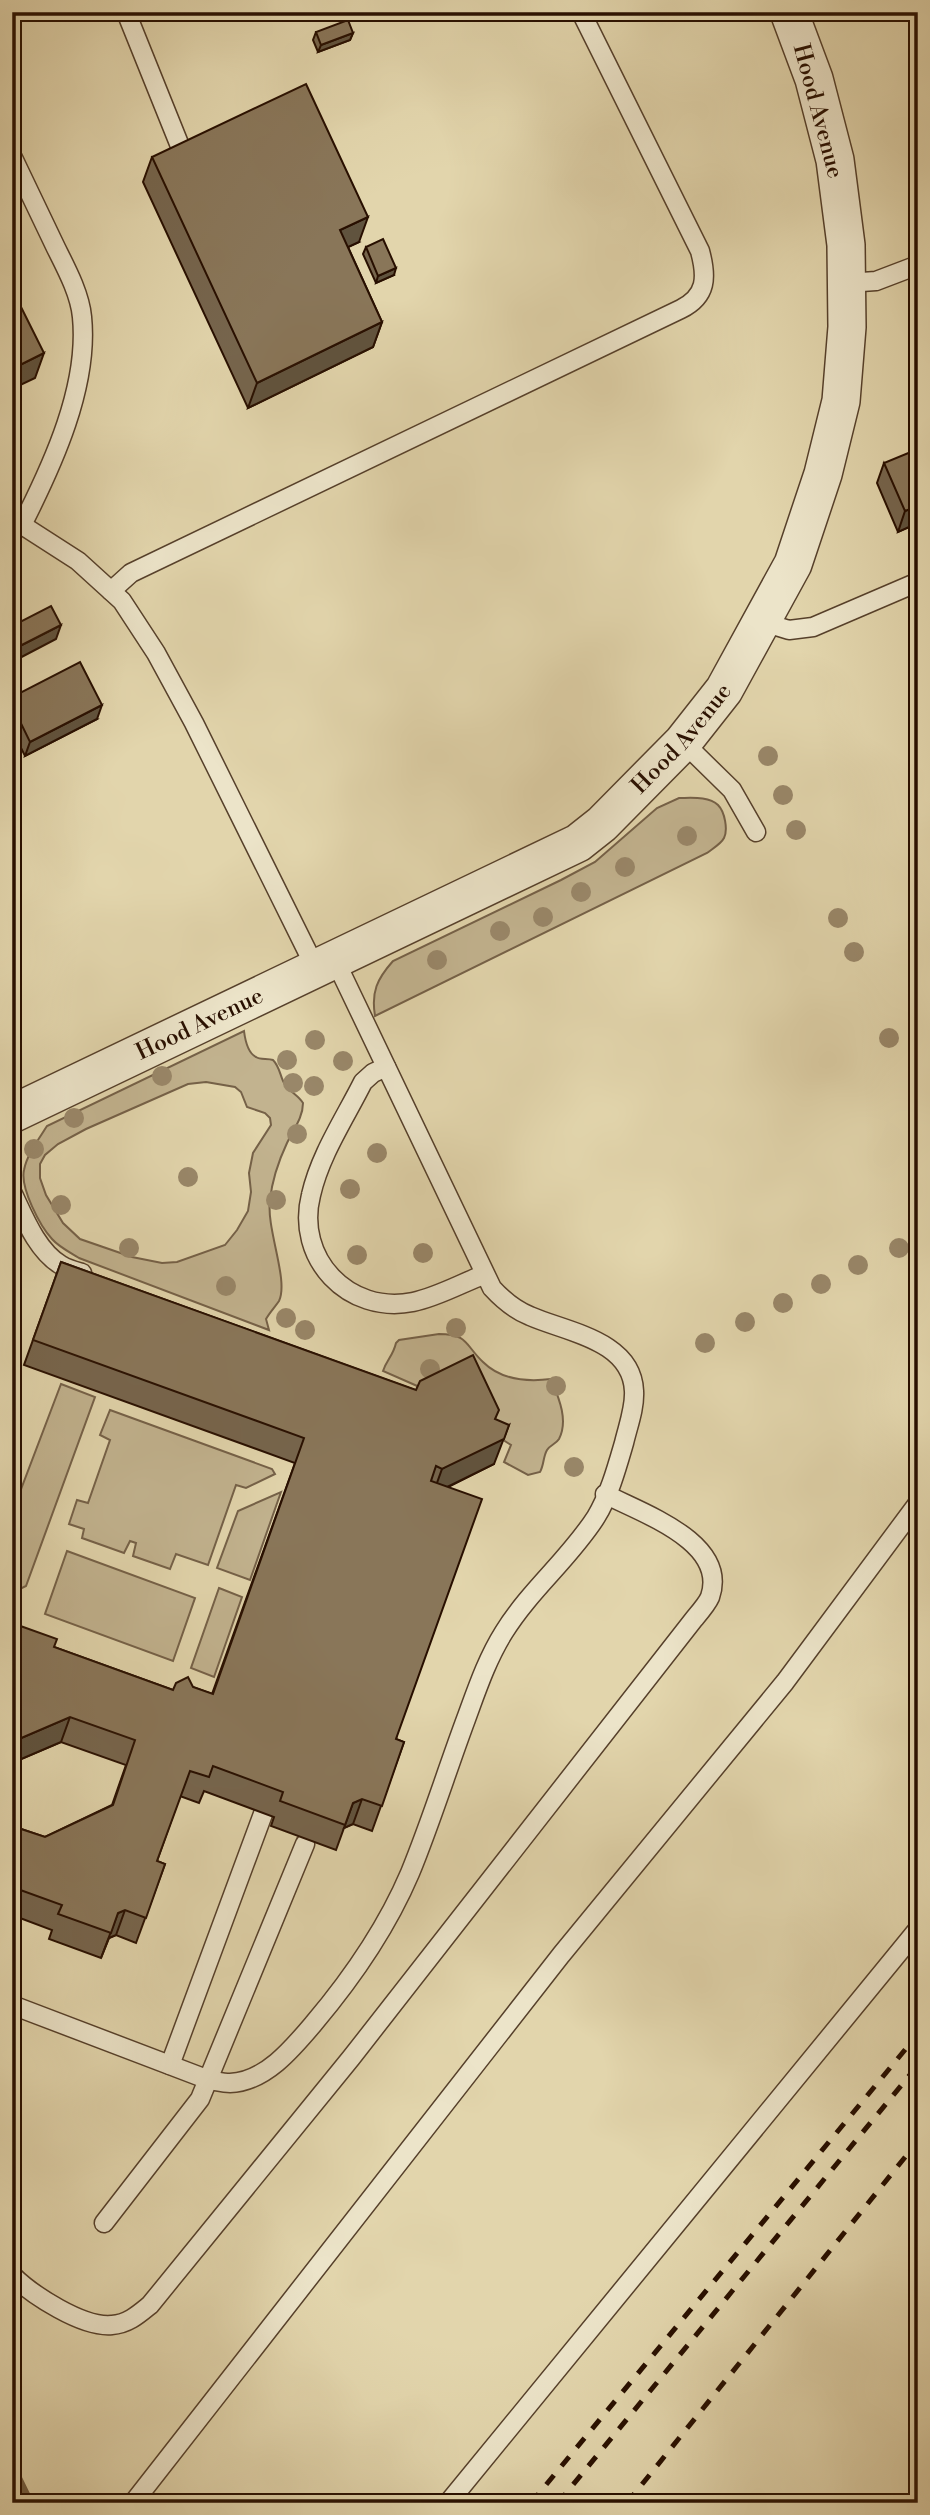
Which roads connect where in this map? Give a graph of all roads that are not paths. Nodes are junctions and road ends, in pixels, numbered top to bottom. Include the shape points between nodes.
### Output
1 (126, 12) edge
2 (581, 12) edge
3 (789, 12) edge
4 (12, 156) edge
5 (186, 161) edge
6 (918, 265) edge
7 (846, 283) junction
8 (17, 524) edge
9 (918, 582) edge
10 (111, 591) junction
11 (763, 622) junction
12 (683, 742) junction
13 (756, 832) dead end
14 (325, 965) junction
15 (386, 1067) junction
16 (12, 1114) edge
17 (12, 1192) edge
18 (483, 1275) junction
19 (98, 1279) edge
20 (605, 1494) junction
21 (918, 1503) edge
22 (263, 1814) edge
23 (305, 1844) edge
24 (918, 1929) edge
25 (12, 2005) edge
26 (170, 2065) junction
27 (209, 2080) junction
28 (104, 2223) dead end
29 (12, 2275) edge
30 (133, 2503) edge
31 (448, 2503) edge

1 - 5 lane
2 - 10 lane via 700,251 705,271 699,297 131,573
3 - 7 street, Hood Avenue via 814,79 835,160
4 - 8 lane via 68,273 82,315 82,359 75,397 44,482
6 - 7 lane via 876,281
7 - 11 street, Hood Avenue via 841,401 793,564
8 - 10 lane via 78,561
9 - 11 lane via 813,627 789,630
10 - 14 lane via 156,653
11 - 12 street, Hood Avenue via 724,690
12 - 13 lane via 732,790
12 - 14 street, Hood Avenue via 578,843
14 - 15 lane
14 - 16 street, Hood Avenue
15 - 18 lane
15 - 18 lane via 363,1083 319,1168 307,1214 314,1251 334,1280 349,1292 393,1304 433,1296
17 - 19 lane via 49,1255 62,1266
18 - 20 lane via 515,1308 591,1339 625,1365 634,1391 632,1412
20 - 27 lane via 585,1532 504,1632 484,1671 410,1873 360,1961 291,2050 272,2065 252,2078 230,2083
20 - 29 lane via 687,1536 705,1556 712,1576 710,1597 694,1619 351,2058 150,2305 131,2320 111,2326 74,2317
21 - 30 lane via 785,1682 552,1966
22 - 26 lane
23 - 27 lane
24 - 31 lane
25 - 26 lane
26 - 27 lane
27 - 28 lane via 181,2125

